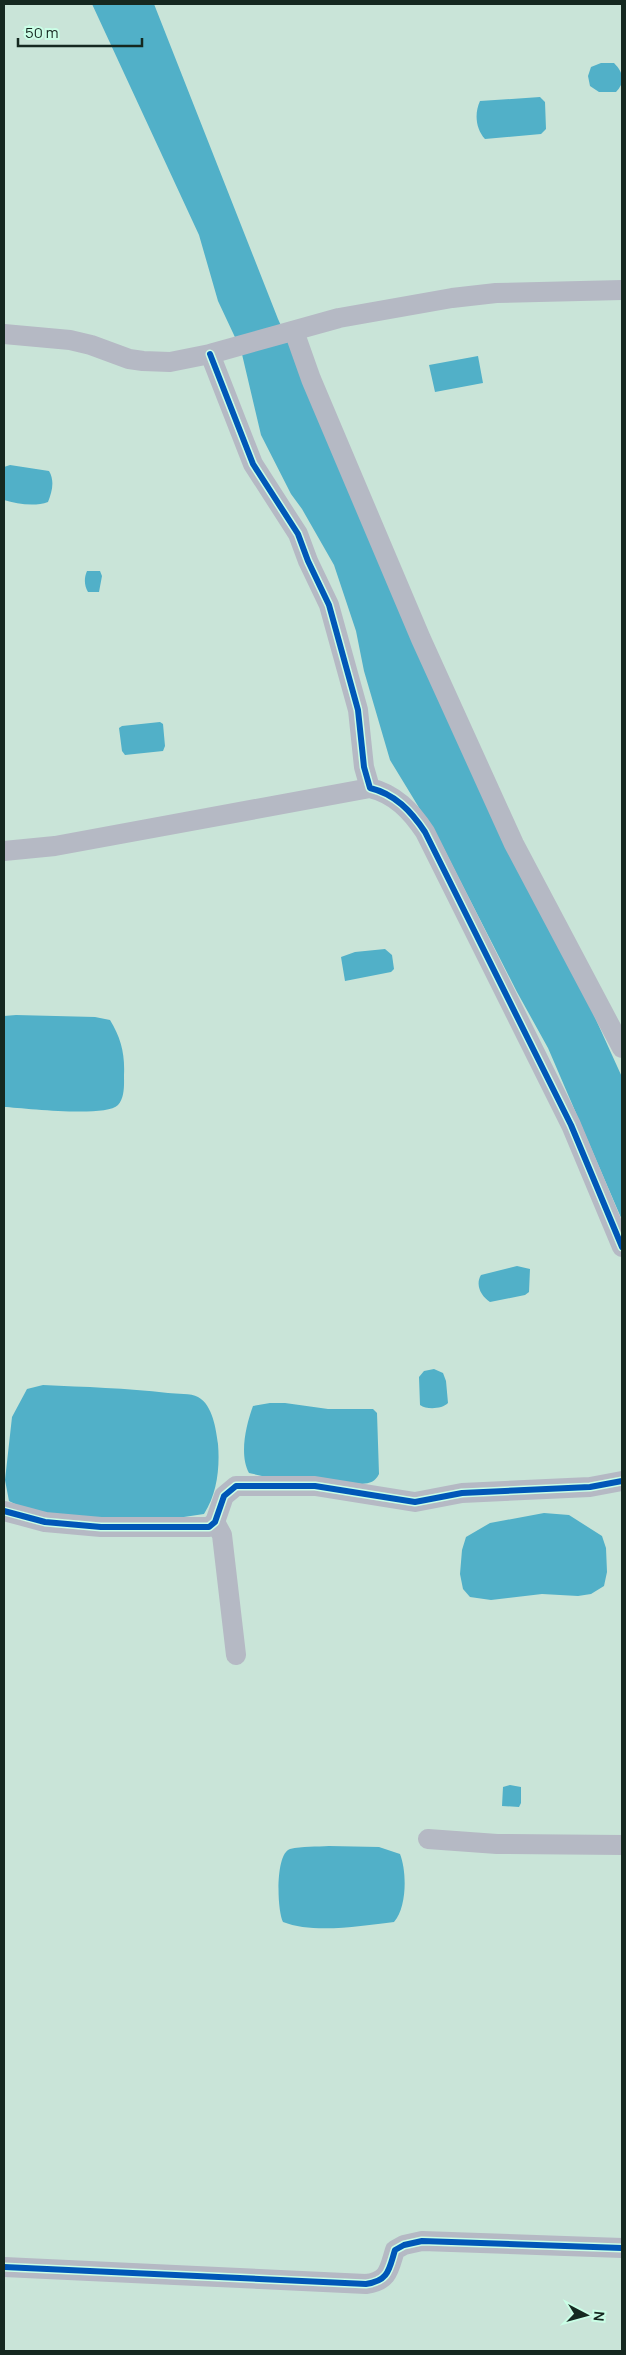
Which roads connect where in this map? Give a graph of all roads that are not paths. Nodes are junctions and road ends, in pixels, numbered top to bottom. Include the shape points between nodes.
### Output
1 (622, 290) edge
2 (291, 333) junction
3 (4, 334) edge
4 (217, 353) junction
5 (370, 788) junction
6 (4, 851) edge
7 (622, 1048) edge
8 (622, 1248) edge
9 (622, 1481) edge
10 (4, 1511) edge
11 (215, 1522) junction
12 (236, 1655) dead end
13 (428, 1839) dead end
14 (622, 1845) edge
15 (622, 2248) edge
16 (4, 2267) edge

1 - 2 street via 477,294 339,318
2 - 4 street
2 - 7 street via 421,639 510,835
3 - 4 street via 70,340 144,361 170,362
4 - 5 street via 253,464 298,534 329,606 358,710 364,767
5 - 6 street via 55,846
5 - 8 street via 396,799 413,813 425,832 571,1125
9 - 11 street via 590,1487 462,1493 415,1502 314,1486 236,1486 224,1496
10 - 11 street via 45,1522 101,1526 209,1527
11 - 12 street via 222,1535
13 - 14 street via 497,1844
15 - 16 street via 422,2241 396,2250 385,2277 366,2284

